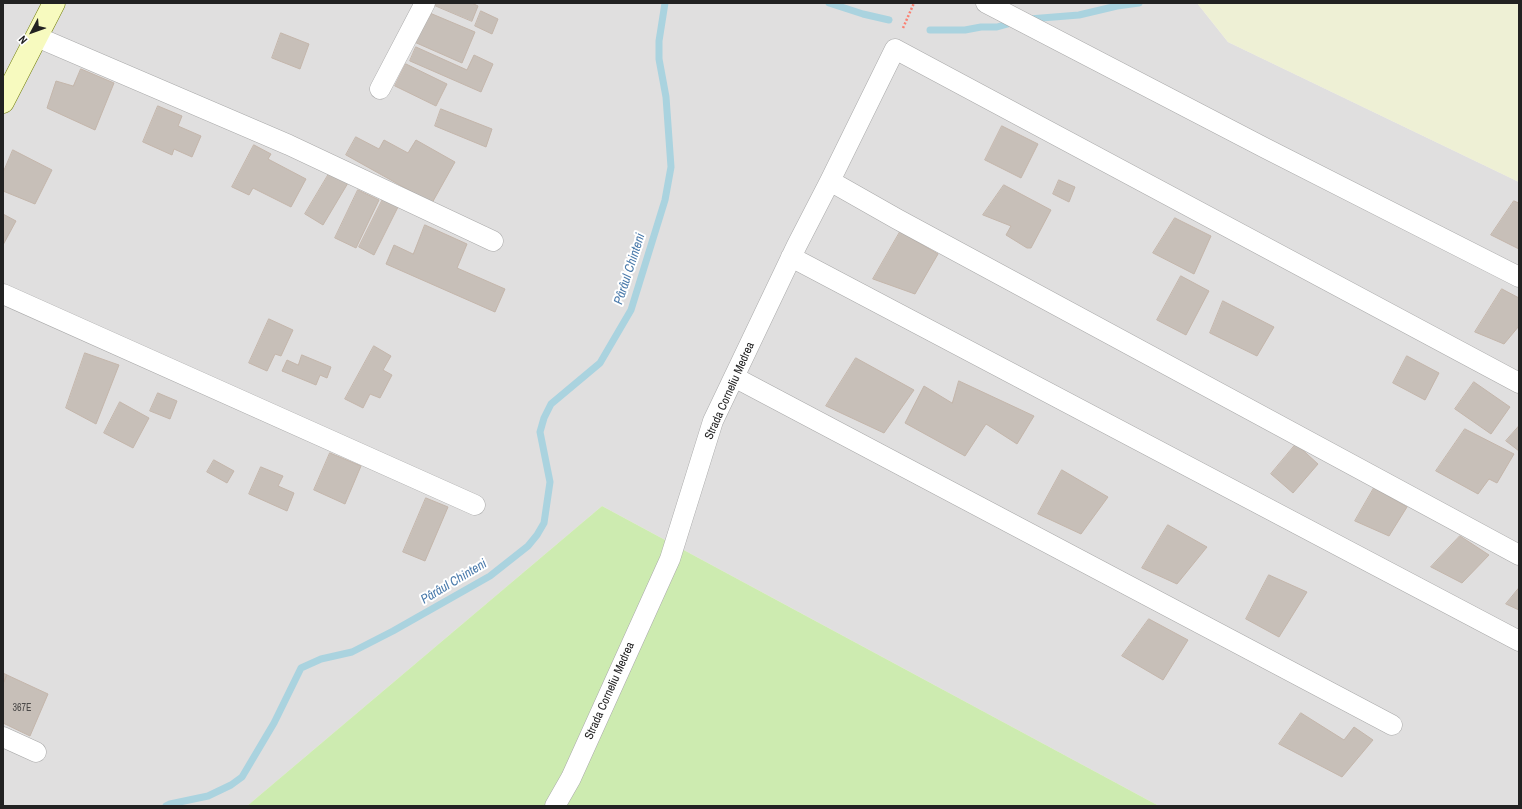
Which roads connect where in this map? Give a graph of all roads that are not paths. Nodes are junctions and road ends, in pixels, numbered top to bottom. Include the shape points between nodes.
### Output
1 (54, 3) edge
2 (425, 3) edge
3 (986, 3) edge
4 (37, 37) junction
5 (380, 89) dead end
6 (3, 102) edge
7 (830, 181) junction
8 (493, 241) dead end
9 (791, 257) junction
10 (1519, 277) edge
11 (3, 294) edge
12 (734, 377) junction
13 (1519, 383) edge
14 (475, 505) dead end
15 (1519, 555) edge
16 (1519, 641) edge
17 (1392, 725) dead end
18 (3, 737) edge
19 (36, 752) dead end
20 (555, 806) edge

1 - 4 main road
2 - 5 street
3 - 10 street
4 - 6 main road
4 - 8 street via 289,145
7 - 9 street, Strada Corneliu Medrea
7 - 13 street, Strada Corneliu Medrea via 895,49
7 - 15 street
9 - 12 street, Strada Corneliu Medrea
9 - 16 street
11 - 14 street
12 - 17 street
12 - 20 street, Strada Corneliu Medrea via 714,421 670,559 571,778
18 - 19 street

